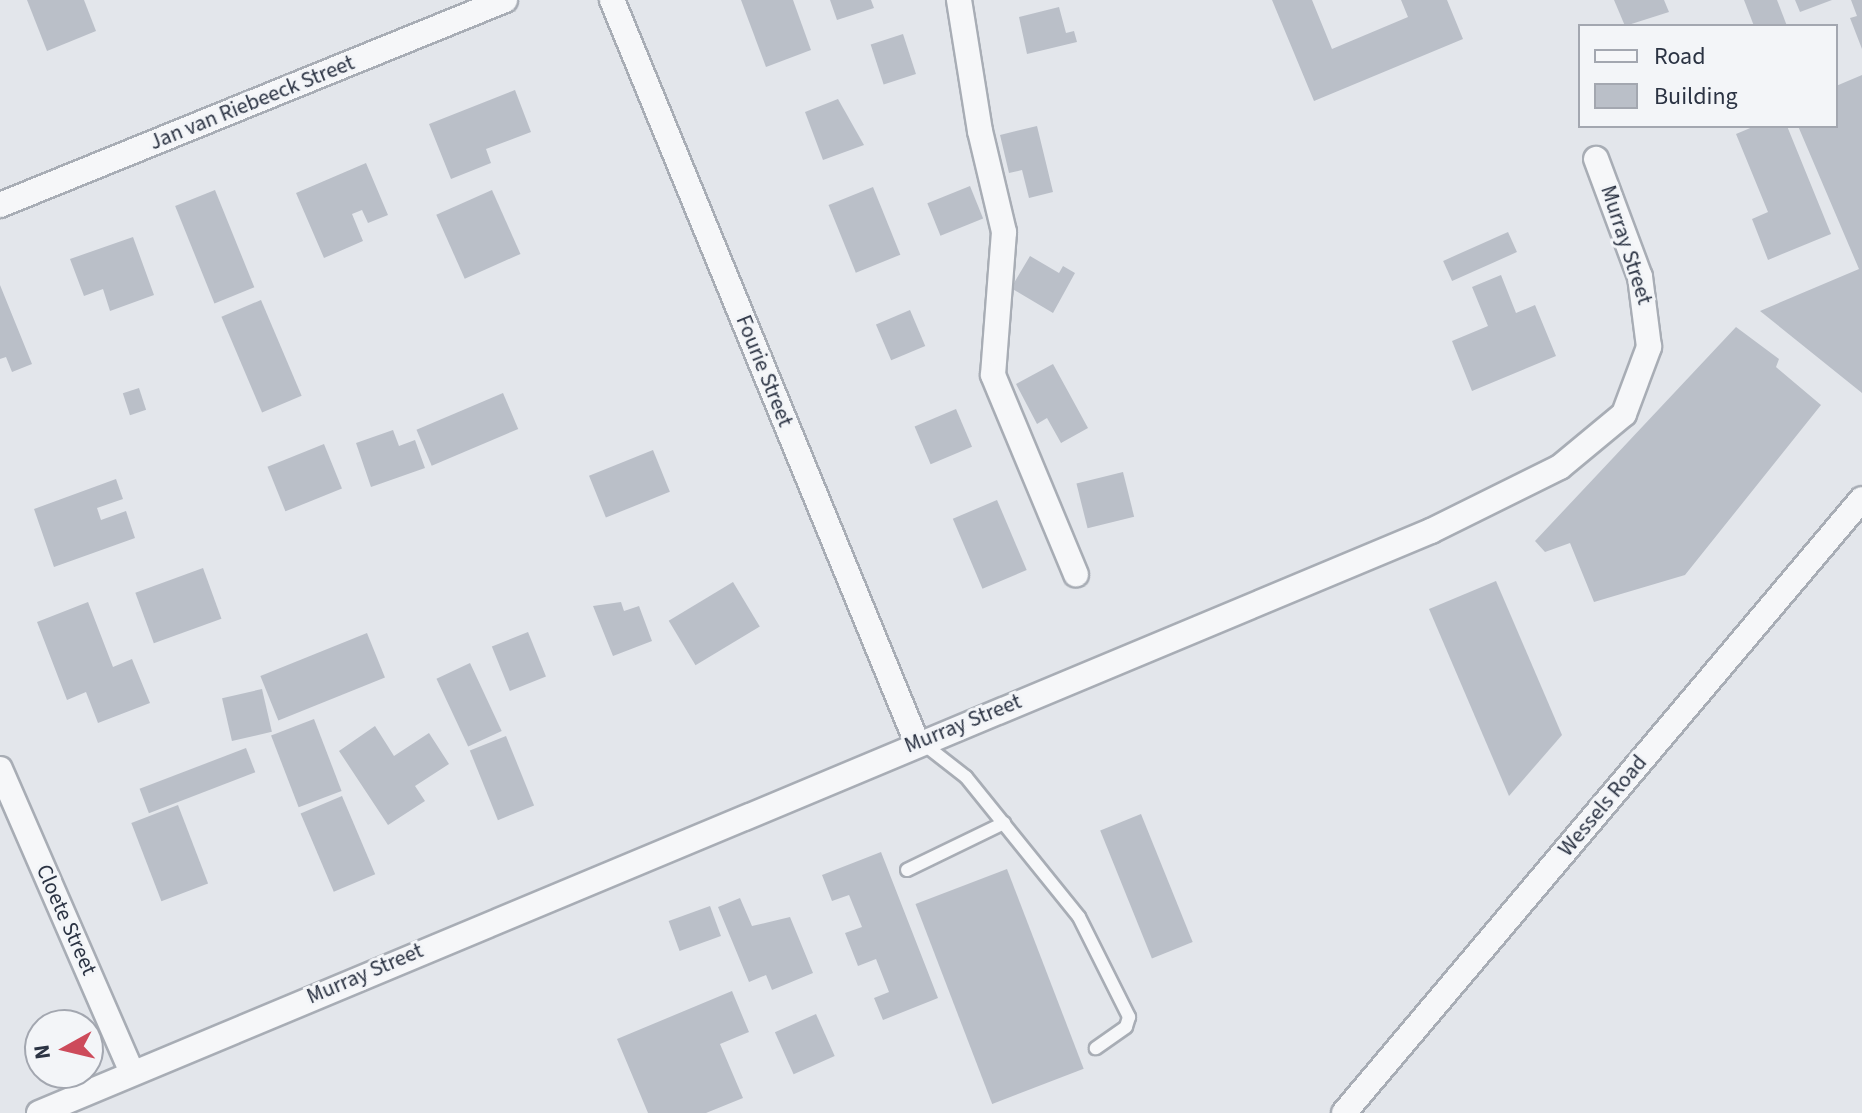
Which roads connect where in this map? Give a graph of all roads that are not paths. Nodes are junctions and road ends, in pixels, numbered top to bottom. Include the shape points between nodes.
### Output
1 (505, 0) edge
2 (612, 0) edge
3 (959, 0) edge
4 (1596, 159) dead end
5 (0, 205) edge
6 (1862, 499) edge
7 (1076, 574) dead end
8 (917, 743) junction
9 (0, 769) edge
10 (1004, 823) junction
11 (907, 870) dead end
12 (1096, 1048) dead end
13 (132, 1072) junction
14 (39, 1113) edge
15 (1344, 1113) edge

1 - 5 street, Jan van Riebeeck Street
2 - 8 street, Fourie Street
3 - 7 street via 980,131 1004,232 993,375
4 - 8 street, Murray Street via 1650,322 1646,365 1624,414 1606,434 1560,467 1431,531
6 - 15 street, Wessels Road
8 - 10 lane via 947,756
8 - 13 street, Murray Street
9 - 13 street, Cloete Street
10 - 11 lane
10 - 12 lane via 1079,917 1122,996 1126,1027
13 - 14 street, Murray Street

